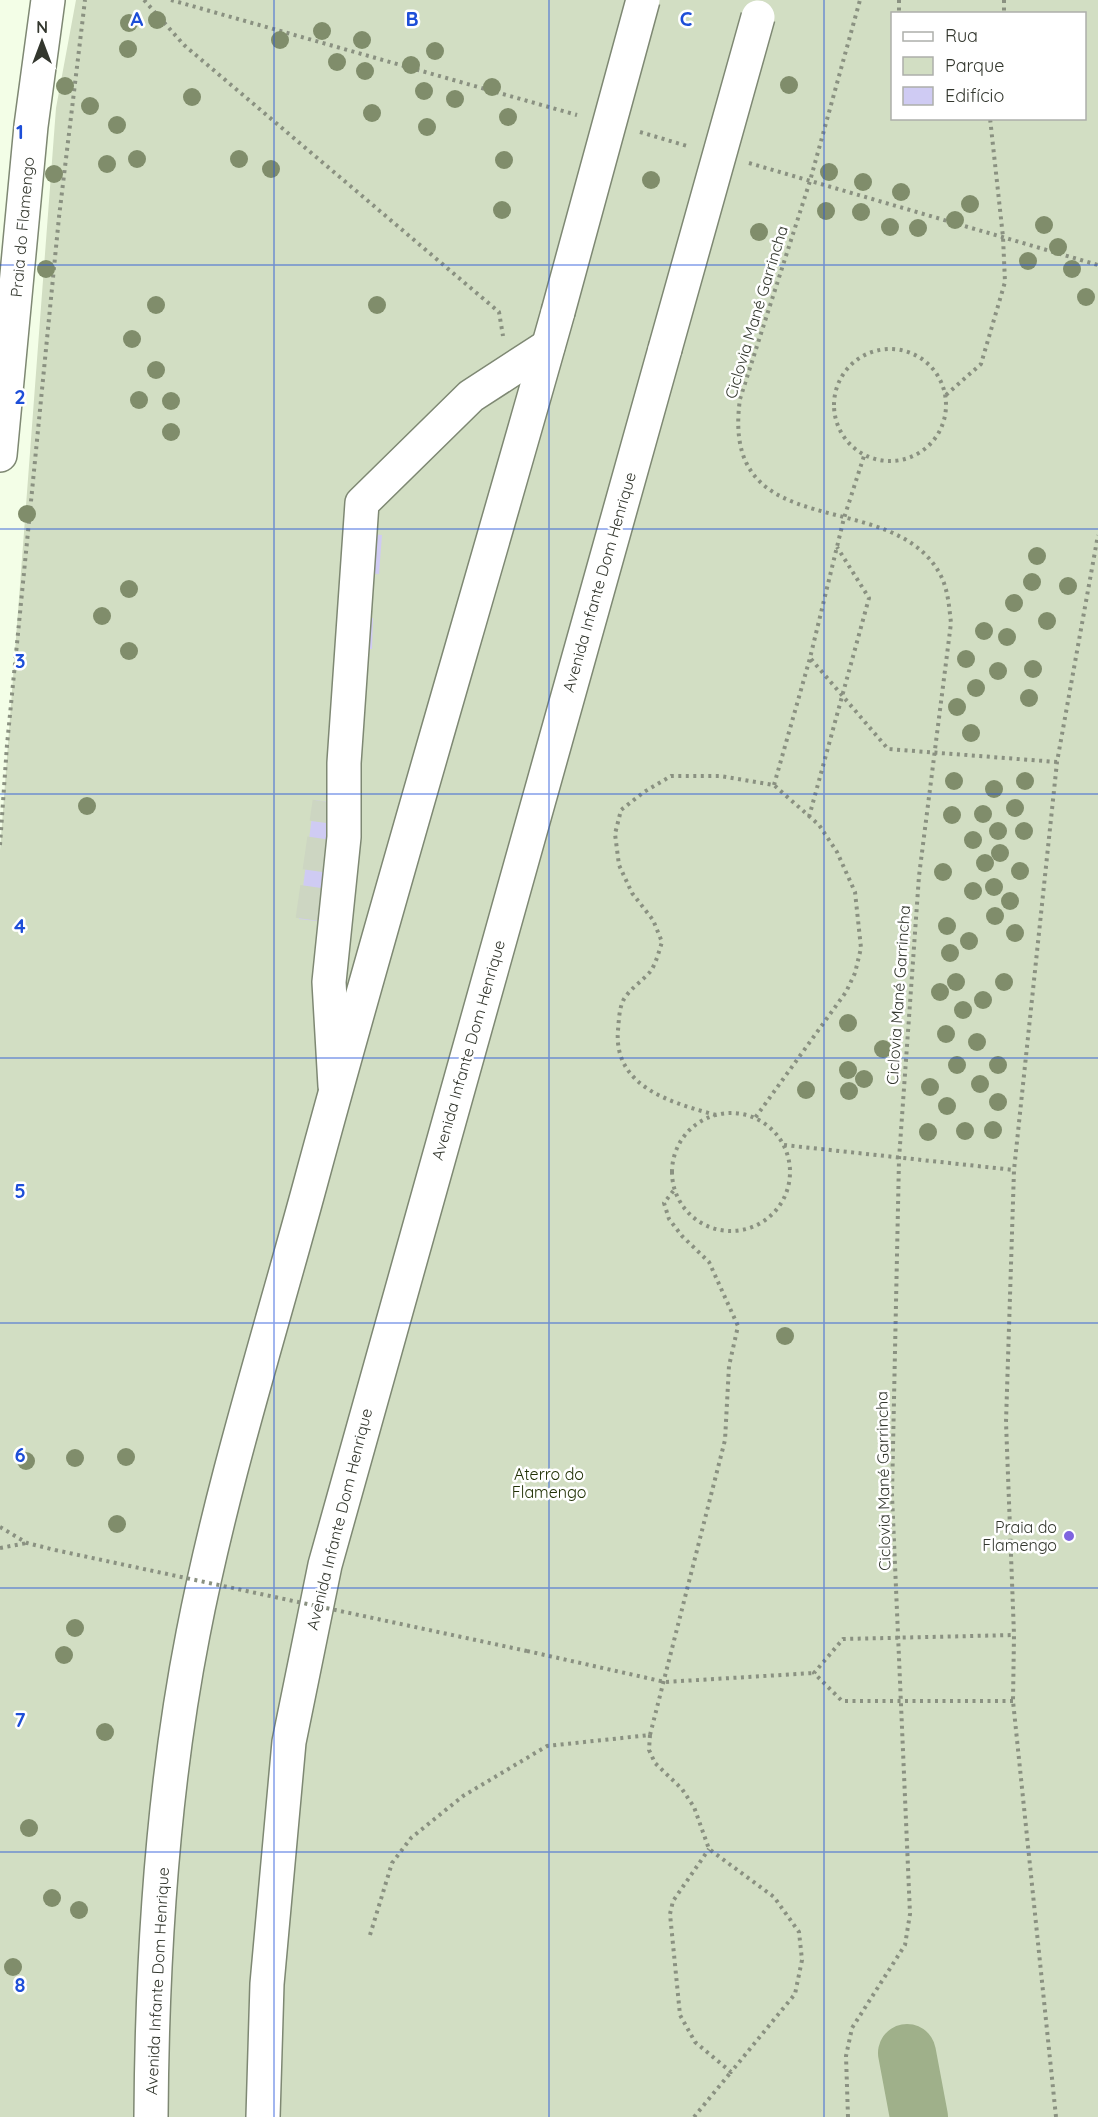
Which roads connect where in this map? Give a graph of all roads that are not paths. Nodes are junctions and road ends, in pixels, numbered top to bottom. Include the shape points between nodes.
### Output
1 (48, 0) edge
2 (643, 0) edge
3 (761, 9) edge
4 (8, 292) edge
5 (548, 346) junction
6 (0, 455) edge
7 (345, 763) junction
8 (328, 802) tunnel mouth
9 (312, 920) tunnel mouth
10 (329, 982) junction
11 (335, 1093) junction
12 (151, 2117) edge
13 (263, 2117) edge

1 - 4 main road, Praia do Flamengo
2 - 5 main road, Avenida Infante Dom Henrique, bridge
3 - 13 main road, Avenida Infante Dom Henrique, bridge via 324,1565 289,1742 267,1984
4 - 6 main road, Praia do Flamengo
5 - 7 main road via 471,396 362,503
5 - 11 main road, Avenida Infante Dom Henrique
7 - 8 main road
7 - 10 main road via 345,837
9 - 10 main road
10 - 11 main road
11 - 12 main road, Avenida Infante Dom Henrique via 213,1540 192,1638 166,1819

